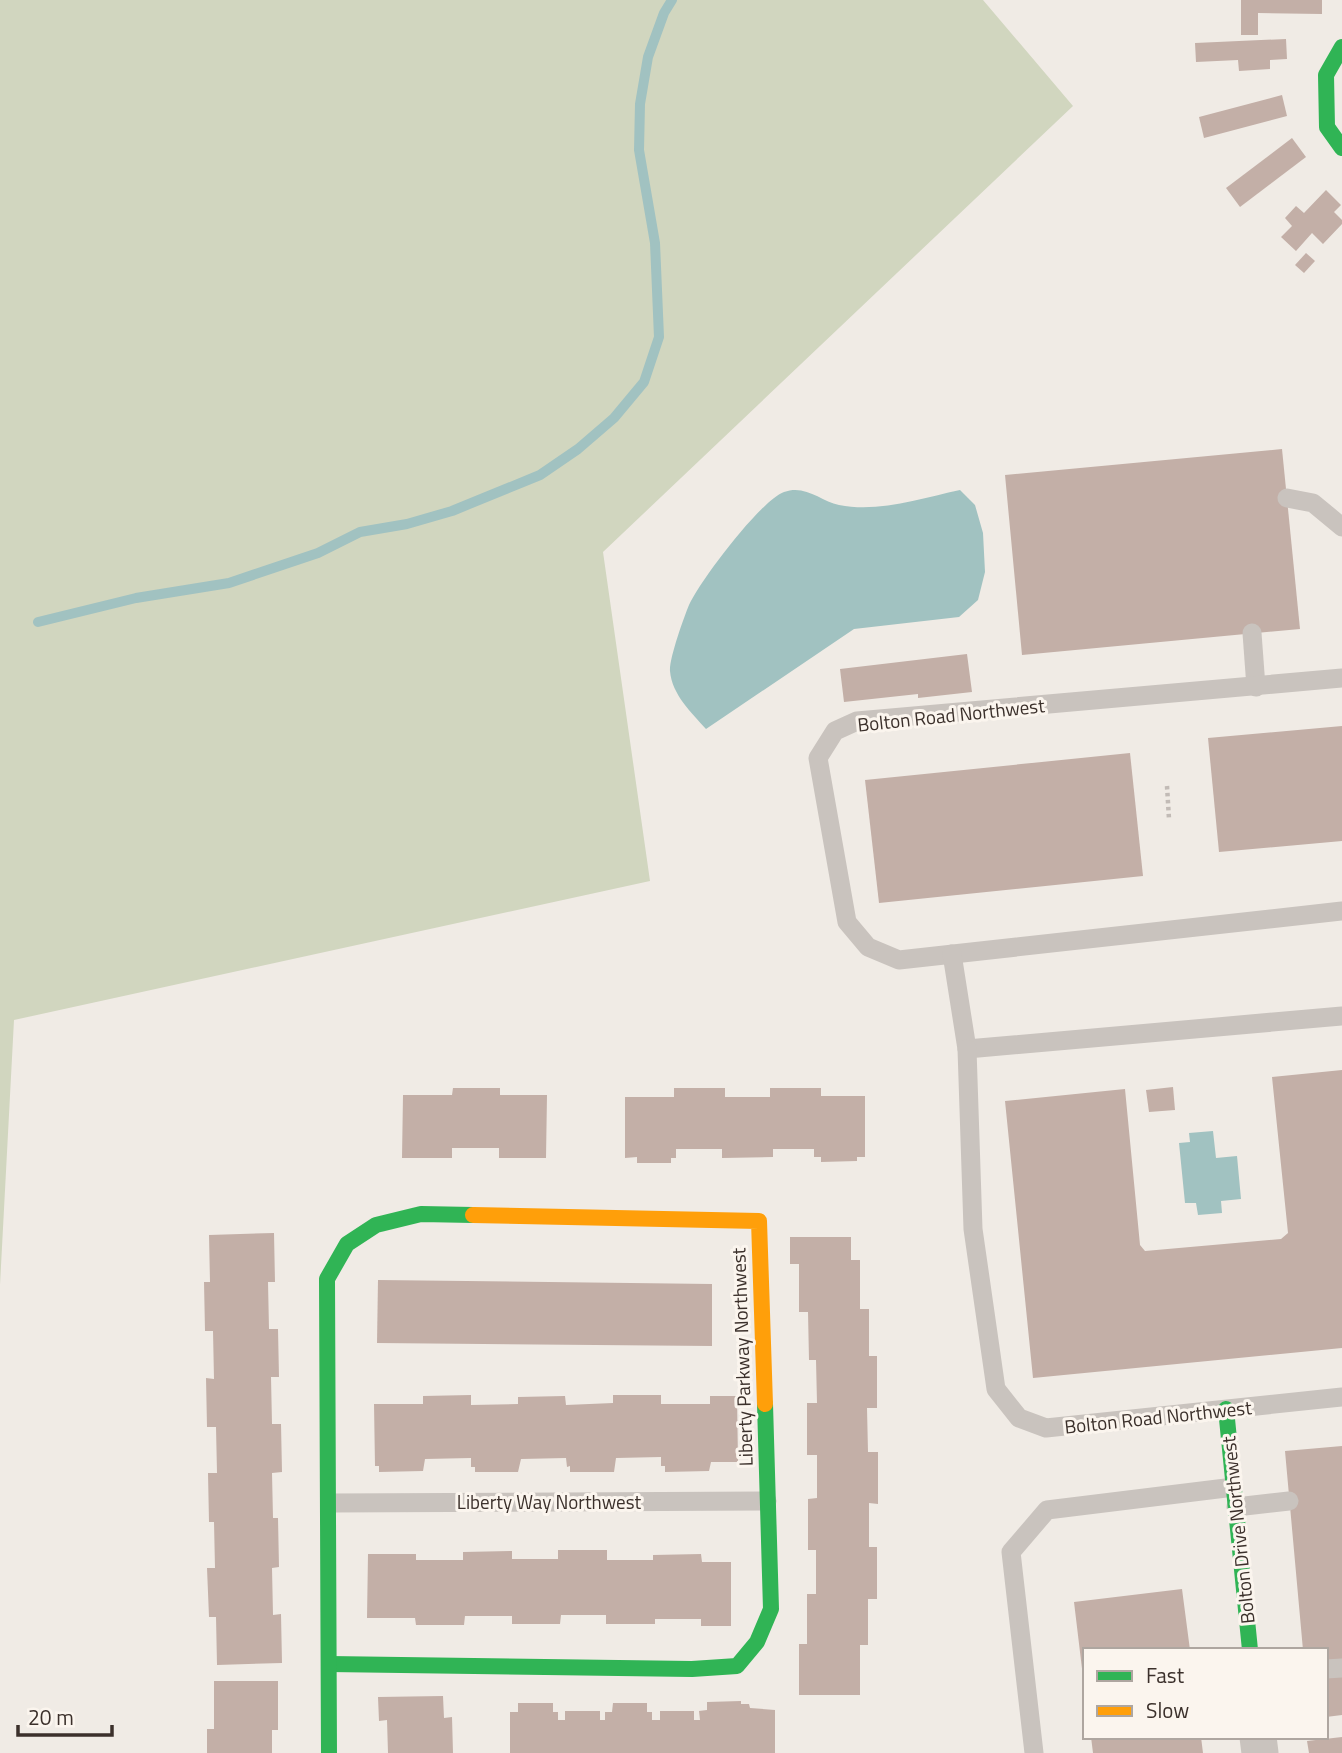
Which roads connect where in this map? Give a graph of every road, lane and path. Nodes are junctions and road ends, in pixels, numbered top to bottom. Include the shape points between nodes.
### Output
1 (1342, 47) edge
2 (1342, 148) edge
3 (1287, 498) dead end
4 (1342, 527) edge
5 (1252, 634) dead end
6 (1342, 678) edge
7 (1256, 687) junction
8 (1167, 786) dead end
9 (1170, 819) dead end
10 (1342, 911) edge
11 (952, 954) junction
12 (1342, 1016) edge
13 (967, 1049) junction
14 (1342, 1397) edge
15 (1226, 1409) junction
16 (1235, 1497) junction
17 (1289, 1500) dead end
18 (768, 1501) junction
19 (330, 1503) junction
20 (1250, 1648) edge
21 (329, 1664) junction
22 (329, 1753) edge
23 (1034, 1753) edge

1 - 2 street via 1326,75 1327,127
3 - 4 lane via 1313,503
5 - 7 lane
6 - 7 lane, Bolton Road Northwest
7 - 11 lane, Bolton Road Northwest via 857,721 835,731 818,758 847,922 868,947 900,960
8 - 9 path
10 - 11 lane, Bolton Road Northwest
11 - 13 lane, Bolton Road Northwest
12 - 13 lane
13 - 15 lane, Bolton Road Northwest via 973,1229 996,1389 1018,1418 1046,1429
14 - 15 lane, Bolton Road Northwest
15 - 16 street, Bolton Drive Northwest
16 - 17 lane
16 - 20 street, Bolton Drive Northwest
16 - 23 lane via 1047,1510 1011,1552
18 - 19 lane, Liberty Way Northwest
18 - 19 street, Liberty Parkway Northwest via 759,1221 421,1214 376,1225 348,1244 327,1279
18 - 21 street, Liberty Parkway Northwest via 771,1609 757,1642 737,1666
19 - 21 street, Liberty Parkway Northwest
21 - 22 street, Liberty Parkway Northwest

